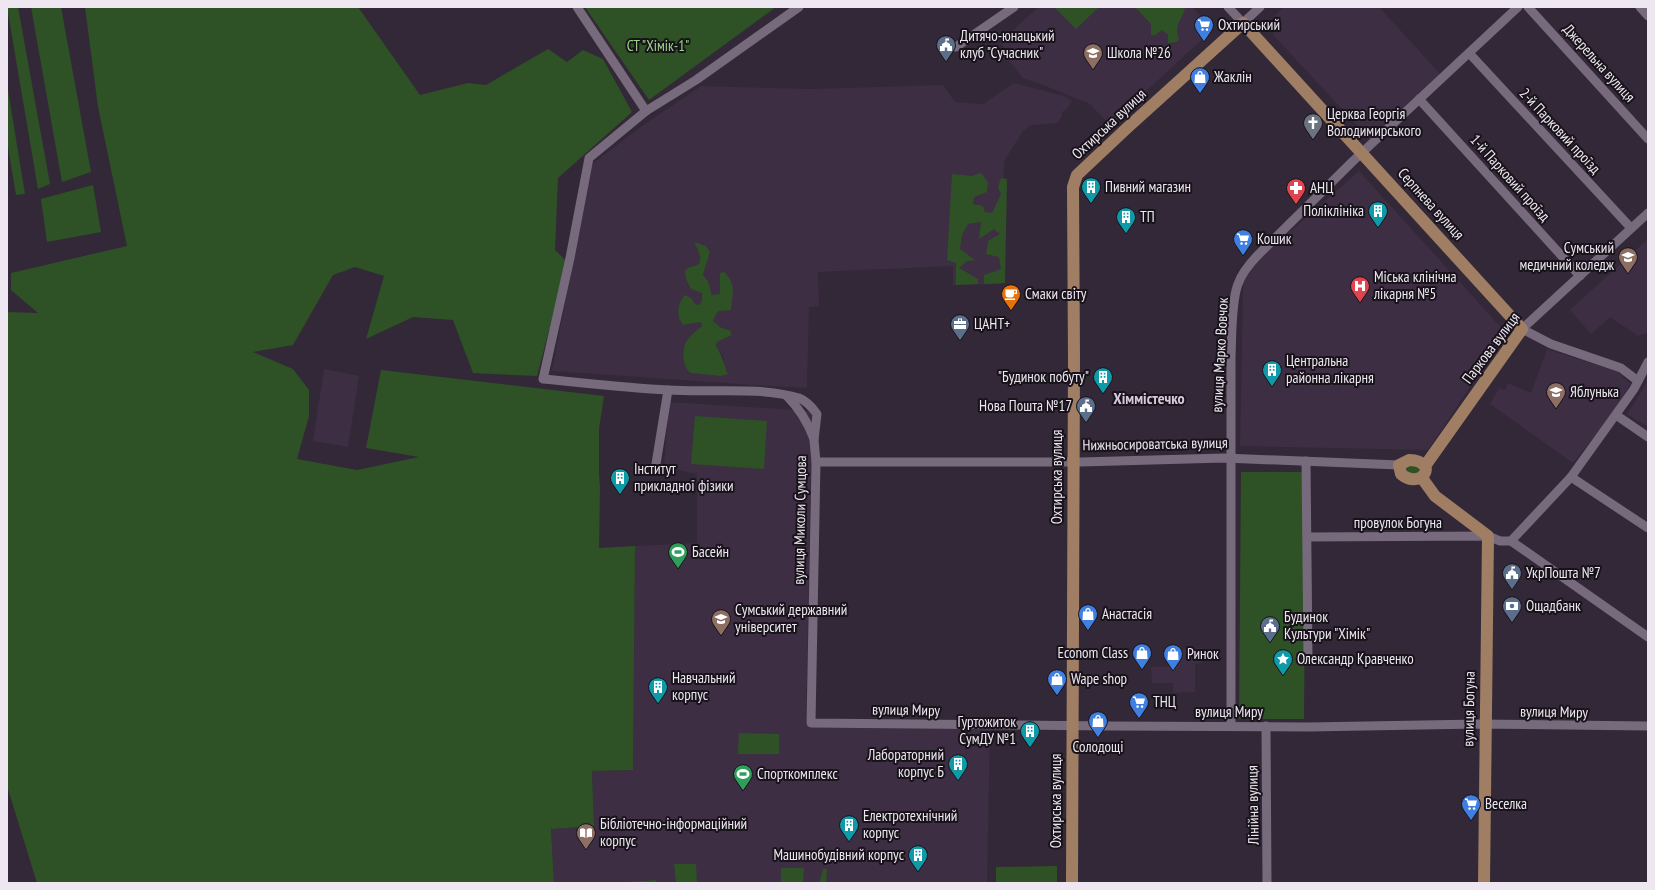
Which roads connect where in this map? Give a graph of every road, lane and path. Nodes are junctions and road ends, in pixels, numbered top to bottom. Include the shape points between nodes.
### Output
1 (577, 7) edge
2 (799, 7) edge
3 (1014, 7) edge
4 (1228, 7) edge
5 (1260, 7) edge
6 (1518, 7) edge
7 (1528, 7) edge
8 (1640, 7) edge
9 (1648, 16) edge
10 (1243, 23) junction
11 (956, 47) dead end
12 (1469, 53) junction
13 (1419, 99) junction
14 (646, 111) junction
15 (1648, 139) edge
16 (1363, 152) junction
17 (1648, 213) edge
18 (1631, 228) junction
19 (1580, 276) junction
20 (1522, 329) junction
21 (1648, 362) edge
22 (1638, 381) junction
23 (668, 390) junction
24 (787, 396) junction
25 (1616, 415) junction
26 (1648, 437) edge
27 (814, 440) junction
28 (1230, 458) junction
29 (1306, 461) junction
30 (816, 462) junction
31 (1073, 462) junction
32 (1399, 465) junction
33 (655, 470) dead end
34 (1424, 472) junction
35 (1571, 477) junction
36 (1648, 528) edge
37 (1488, 536) junction
38 (1308, 537) junction
39 (1511, 541) junction
40 (1648, 637) edge
41 (1308, 657) dead end
42 (811, 723) joint
43 (1485, 724) junction
44 (1072, 725) junction
45 (1231, 726) junction
46 (1266, 726) junction
47 (1648, 726) edge
48 (1072, 883) edge
49 (1267, 883) edge
50 (1484, 883) edge

1 - 14 street
2 - 14 street via 696,80
3 - 11 street
4 - 10 street, Серпнева вулиця
5 - 10 street, Охтирська вулиця
6 - 12 street, вулиця Марко Вовчок
7 - 15 street, Джерельна вулиця
8 - 9 street
10 - 16 main road, Серпнева вулиця
10 - 31 main road, Охтирська вулиця via 1077,175 1073,187
12 - 13 street, вулиця Марко Вовчок
12 - 18 street, 2-й Парковий проїзд
13 - 16 street, вулиця Марко Вовчок
13 - 19 street, 1-й Парковий проїзд
14 - 23 street via 589,158 543,379
16 - 20 main road, Серпнева вулиця
16 - 28 street, вулиця Марко Вовчок via 1259,254 1238,284 1231,356
17 - 18 street, Паркова вулиця
18 - 19 street, Паркова вулиця
19 - 20 street, Паркова вулиця
20 - 22 street, Серпнева вулиця via 1551,344 1621,368
20 - 34 main road, Паркова вулиця
21 - 22 street
22 - 25 street
23 - 24 street via 761,392
23 - 33 street
24 - 27 street via 796,404
24 - 27 street, вулиця Миколи Сумцова via 809,404 817,414
25 - 26 street
25 - 35 street
27 - 30 street, вулиця Миколи Сумцова
28 - 29 street, Нижньосироватська вулиця
28 - 31 street, Нижньосироватська вулиця
28 - 45 street, вулиця Марко Вовчок
29 - 32 street, Нижньосироватська вулиця
29 - 38 street
30 - 31 street, Нижньосироватська вулиця
30 - 42 street, вулиця Миколи Сумцова
31 - 44 main road, Охтирська вулиця
32 - 34 main road, Нижньосироватська вулиця via 1409,460 1418,461 1422,463
32 - 34 main road via 1401,474 1406,478 1416,480
34 - 37 main road via 1436,496
35 - 36 street
35 - 39 street
37 - 38 street, провулок Богуна
37 - 39 street via 1500,541
37 - 43 main road, вулиця Богуна
38 - 41 street
39 - 40 street
42 - 44 street, вулиця Миру
43 - 46 street, вулиця Миру
43 - 47 street, вулиця Миру
43 - 50 main road, вулиця Богуна
44 - 45 street, вулиця Миру
44 - 48 main road, Охтирська вулиця
45 - 46 street, вулиця Миру
46 - 49 street, Лінійна вулиця

